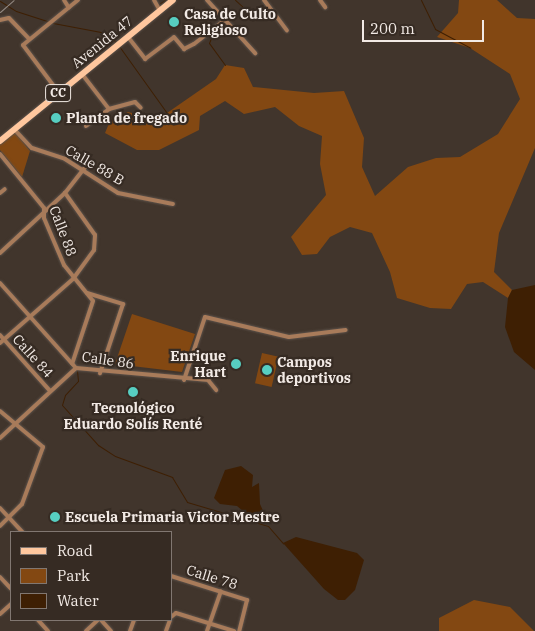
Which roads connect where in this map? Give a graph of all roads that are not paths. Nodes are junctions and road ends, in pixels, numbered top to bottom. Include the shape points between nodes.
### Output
1 (64, 0) edge
2 (78, 0) edge
3 (173, 0) edge
4 (207, 0) edge
5 (264, 0) edge
6 (320, 0) edge
7 (157, 1) edge
8 (325, 7) dead end
9 (69, 8) junction
10 (160, 11) junction
11 (0, 20) edge
12 (223, 21) junction
13 (287, 30) dead end
14 (128, 37) junction
15 (29, 39) junction
16 (254, 53) dead end
17 (82, 74) junction
18 (59, 93) junction
19 (141, 108) dead end
20 (109, 109) junction
21 (86, 126) dead end
22 (14, 129) junction
23 (0, 141) edge
24 (0, 154) edge
25 (89, 162) dead end
26 (83, 173) junction
27 (5, 189) dead end
28 (0, 193) edge
29 (65, 193) junction
30 (173, 204) dead end
31 (45, 213) junction
32 (0, 253) edge
33 (73, 279) junction
34 (0, 283) edge
35 (87, 293) junction
36 (29, 316) junction
37 (346, 330) dead end
38 (0, 336) edge
39 (4, 340) junction
40 (0, 343) edge
41 (74, 366) junction
42 (100, 372) junction
43 (184, 380) junction
44 (216, 390) dead end
45 (50, 391) junction
46 (0, 412) edge
47 (15, 424) junction
48 (0, 438) edge
49 (0, 508) edge
50 (9, 518) junction
51 (0, 526) edge
52 (21, 531) edge
53 (172, 576) edge
54 (0, 577) edge
55 (10, 588) edge
56 (221, 592) junction
57 (10, 605) edge
58 (0, 614) edge
59 (172, 616) edge
60 (39, 621) edge
61 (98, 621) edge
62 (100, 621) edge
63 (210, 623) junction
64 (48, 631) edge
65 (86, 631) edge
66 (111, 631) edge
67 (207, 631) edge
68 (234, 631) edge
69 (239, 631) edge

1 - 9 street
2 - 9 street
3 - 10 main road, Avenida 47 / CC
4 - 12 street
5 - 13 street
6 - 8 street
7 - 10 street
9 - 15 street
10 - 14 main road, Avenida 47 / CC
11 - 15 street via 6,17
12 - 14 street via 184,49 174,37 145,59
12 - 16 street
14 - 17 main road, Avenida 47 / CC
15 - 18 street via 23,45
17 - 18 main road, Avenida 47 / CC
17 - 20 street
18 - 22 main road, Avenida 47 / CC
19 - 20 street via 135,102
20 - 21 street
22 - 23 main road, Avenida 47 / CC
22 - 26 street, Calle 88 B via 32,148 65,159
24 - 31 street, Calle 88
25 - 26 street
26 - 29 street
26 - 30 street, Calle 88 B via 118,193
27 - 28 street
29 - 31 street
29 - 33 street via 95,235 94,250
31 - 32 street
31 - 33 street, Calle 88 via 58,251
33 - 35 street, Calle 88
33 - 36 street
34 - 36 street, Calle 86
35 - 41 street, Calle 88 via 92,304
35 - 42 street, Calle 88 via 122,303 123,308
36 - 39 street
36 - 41 street, Calle 86
37 - 43 street via 289,337 205,317
38 - 39 street, Calle 84
39 - 40 street
39 - 45 street, Calle 84
41 - 42 street, Calle 86
41 - 45 street
42 - 43 street, Calle 86
43 - 44 street, Calle 86 via 208,380
45 - 47 street
46 - 47 street
47 - 48 street
47 - 50 street via 43,447 22,504
49 - 50 street
50 - 51 street
50 - 52 street
53 - 56 street, Calle 78
54 - 55 street
56 - 63 street
56 - 69 street, Calle 78 via 246,598 248,604
57 - 58 street
59 - 63 street via 176,612
60 - 64 street
61 - 65 street
62 - 66 street
63 - 67 street
63 - 68 street

